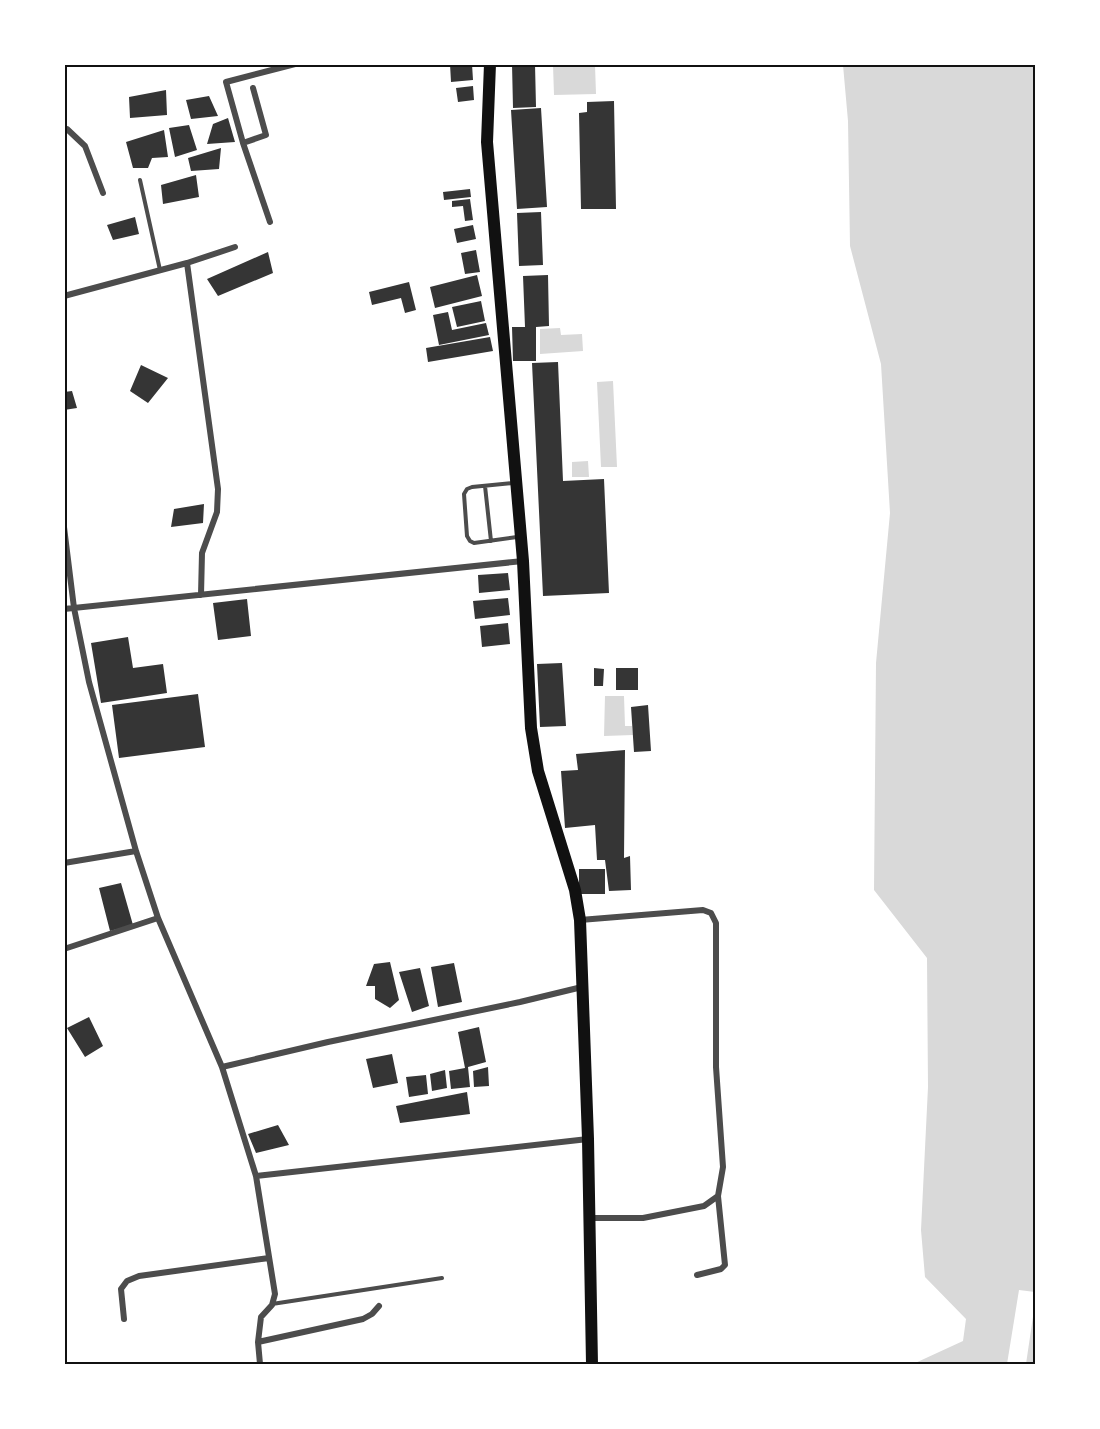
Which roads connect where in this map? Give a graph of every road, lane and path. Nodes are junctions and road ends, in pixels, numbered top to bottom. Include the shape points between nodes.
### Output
1 (295, 64) edge
2 (490, 64) edge
3 (253, 88) dead end
4 (64, 129) edge
5 (243, 143) junction
6 (140, 180) dead end
7 (103, 193) dead end
8 (270, 222) dead end
9 (235, 247) dead end
10 (187, 263) junction
11 (159, 270) junction
12 (64, 296) edge
13 (516, 482) junction
14 (485, 486) junction
15 (64, 527) edge
16 (521, 537) junction
17 (491, 541) junction
18 (523, 561) junction
19 (201, 595) junction
20 (74, 608) junction
21 (64, 609) edge
22 (136, 851) junction
23 (64, 863) edge
24 (158, 918) junction
25 (580, 920) junction
26 (64, 949) edge
27 (582, 986) junction
28 (222, 1066) junction
29 (588, 1139) junction
30 (255, 1176) junction
31 (718, 1196) junction
32 (590, 1218) junction
33 (269, 1258) junction
34 (697, 1275) dead end
35 (442, 1278) dead end
36 (272, 1305) junction
37 (379, 1306) dead end
38 (124, 1319) dead end
39 (258, 1341) junction
40 (260, 1365) edge
41 (592, 1365) edge

1 - 5 street via 226,82
2 - 13 main road via 488,142
3 - 5 street via 266,135
4 - 7 street via 85,146
5 - 8 street
6 - 11 lane
9 - 10 street
10 - 11 street
10 - 19 street via 218,489 217,512 202,553
11 - 12 street
13 - 14 lane
13 - 16 main road
14 - 17 lane
14 - 17 lane via 467,489 464,494 467,537 474,543
15 - 20 street
16 - 17 lane
16 - 18 main road
18 - 19 street
18 - 25 main road via 531,728 538,771 575,890
19 - 20 street
20 - 21 street
20 - 22 street via 89,682
22 - 23 street
22 - 24 street
24 - 26 street
24 - 28 street
25 - 27 main road
25 - 31 street via 703,909 716,922 716,1067 723,1167
27 - 28 street
27 - 29 main road
28 - 30 street
29 - 30 street
29 - 32 main road
30 - 33 street
31 - 32 street via 704,1206 643,1218
31 - 34 street via 725,1265
32 - 41 main road
33 - 36 street via 275,1294
33 - 38 street via 139,1276 127,1281 121,1289
35 - 36 lane
36 - 39 street via 261,1317
37 - 39 street via 363,1319
39 - 40 street

